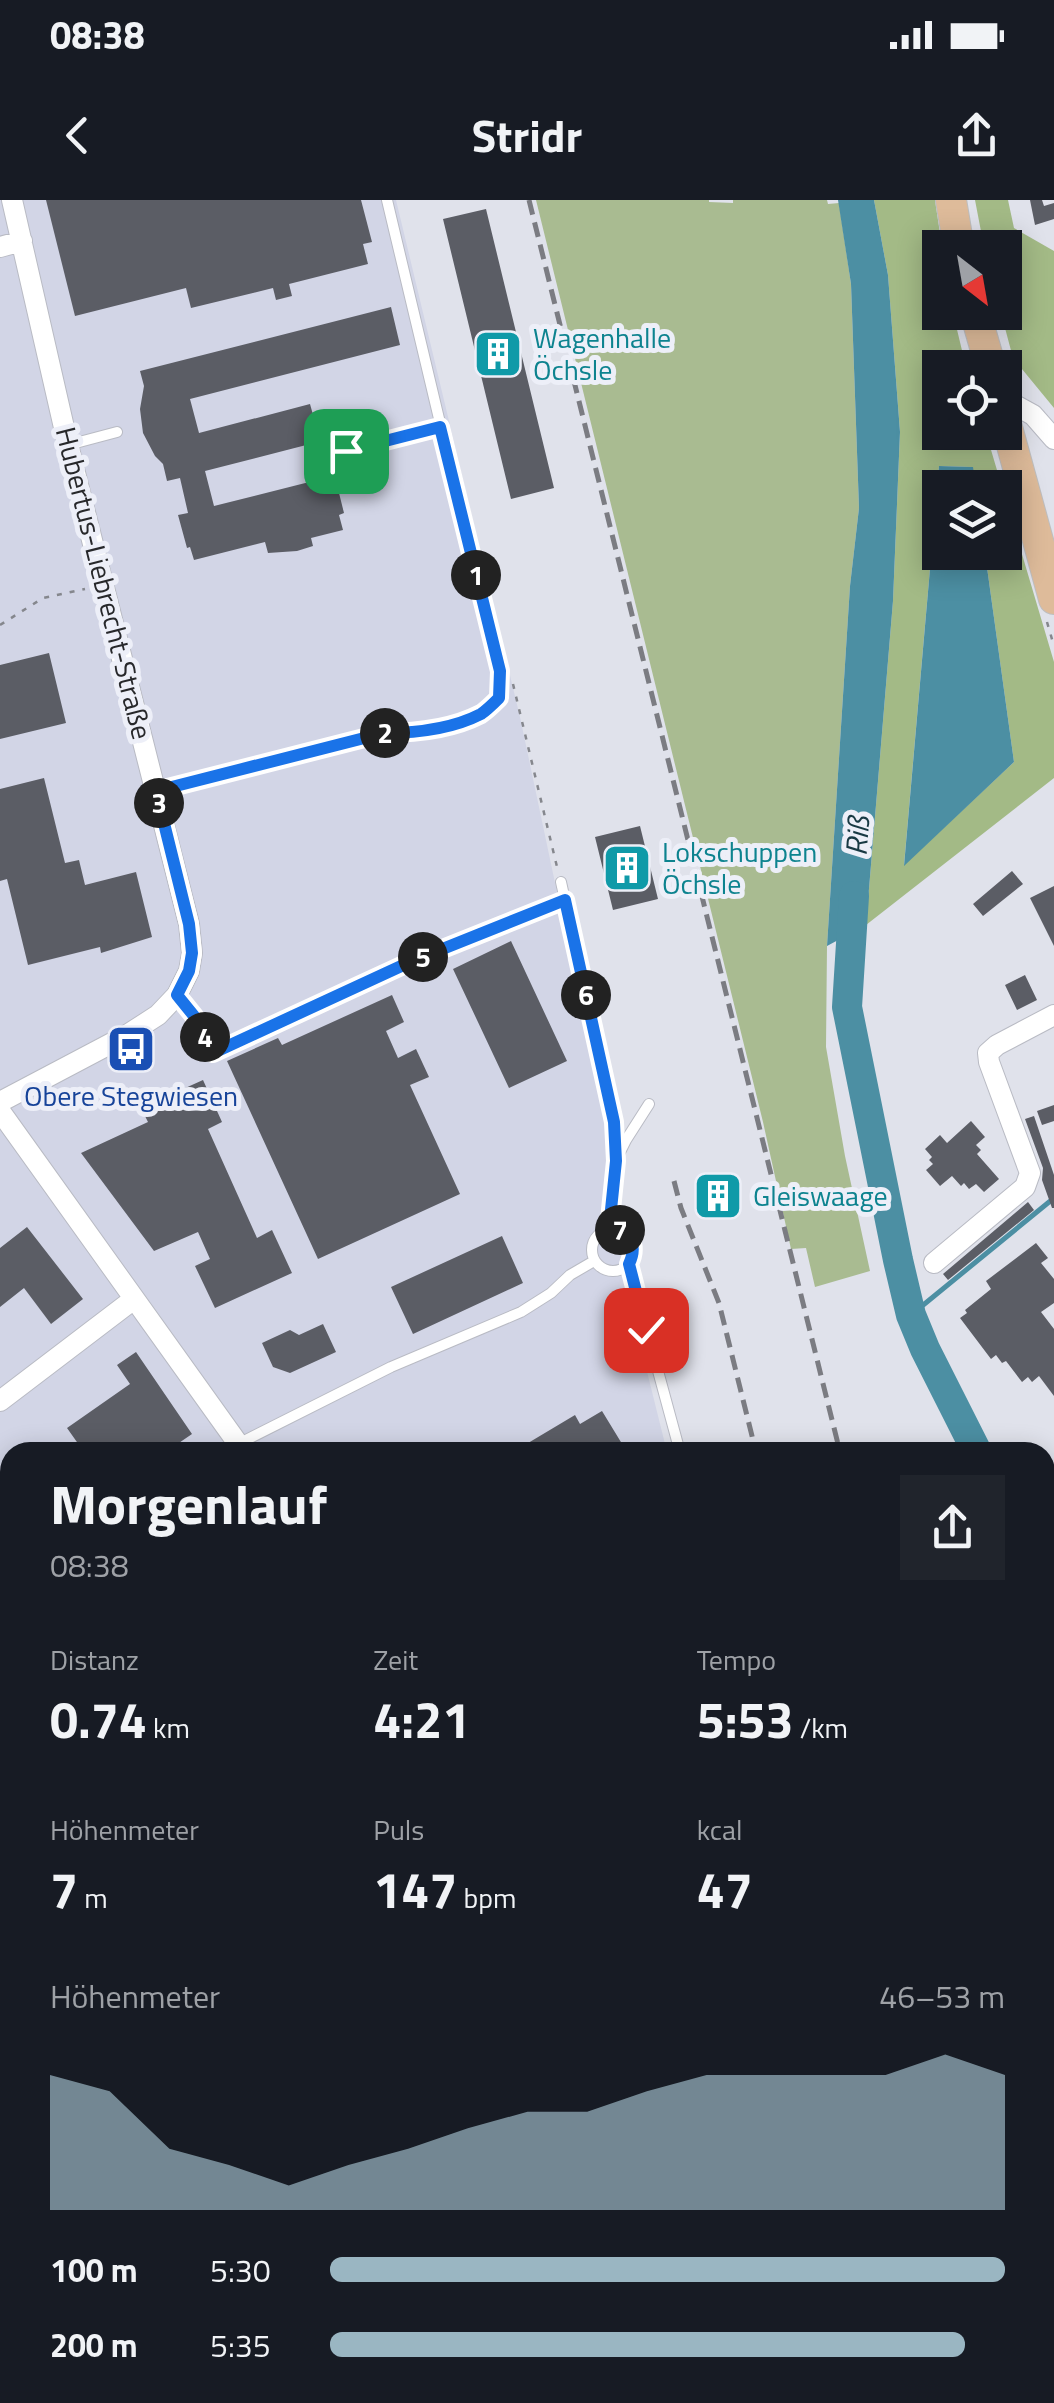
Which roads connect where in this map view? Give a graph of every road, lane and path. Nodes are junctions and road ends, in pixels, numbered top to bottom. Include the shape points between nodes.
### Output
1 (12, 200) edge
2 (386, 200) edge
3 (951, 200) edge
4 (955, 230) edge
5 (22, 242) junction
6 (0, 247) edge
7 (1022, 409) edge
8 (440, 427) junction
9 (117, 432) dead end
10 (1054, 438) edge
11 (68, 445) junction
12 (1013, 450) edge
13 (346, 451) dead end
14 (104, 585) junction
15 (1054, 599) edge
16 (0, 625) edge
17 (156, 791) junction
18 (552, 849) dead end
19 (560, 882) joint
20 (565, 900) junction
21 (177, 995) junction
22 (1054, 1015) edge
23 (0, 1102) edge
24 (649, 1104) dead end
25 (0, 1111) edge
26 (616, 1161) junction
27 (609, 1229) junction
28 (594, 1261) junction
29 (629, 1264) junction
30 (934, 1264) dead end
31 (134, 1300) junction
32 (0, 1401) edge
33 (237, 1442) edge
34 (252, 1442) edge
35 (677, 1442) edge

1 - 5 street, Hubertus-Liebrecht-Straße
2 - 8 lane
3 - 4 main road
5 - 6 street
5 - 11 street, Hubertus-Liebrecht-Straße
7 - 10 street
8 - 13 lane
8 - 17 lane via 500,671 499,698 482,713 440,728 384,733
9 - 11 lane
11 - 14 street, Hubertus-Liebrecht-Straße
12 - 15 main road
14 - 16 path via 43,598
14 - 17 street, Hubertus-Liebrecht-Straße
17 - 21 street, Hubertus-Liebrecht-Straße via 192,953
18 - 19 path
19 - 20 lane
20 - 21 lane via 213,1053
20 - 26 lane via 614,1122
21 - 23 street via 127,1035
22 - 30 street via 988,1052 1030,1174 1025,1187
24 - 26 lane
25 - 31 street
26 - 27 lane
27 - 28 lane via 593,1241
27 - 29 lane via 634,1244
28 - 29 lane via 604,1270
28 - 34 lane via 521,1312 391,1367
29 - 35 lane
31 - 32 street
31 - 33 street

